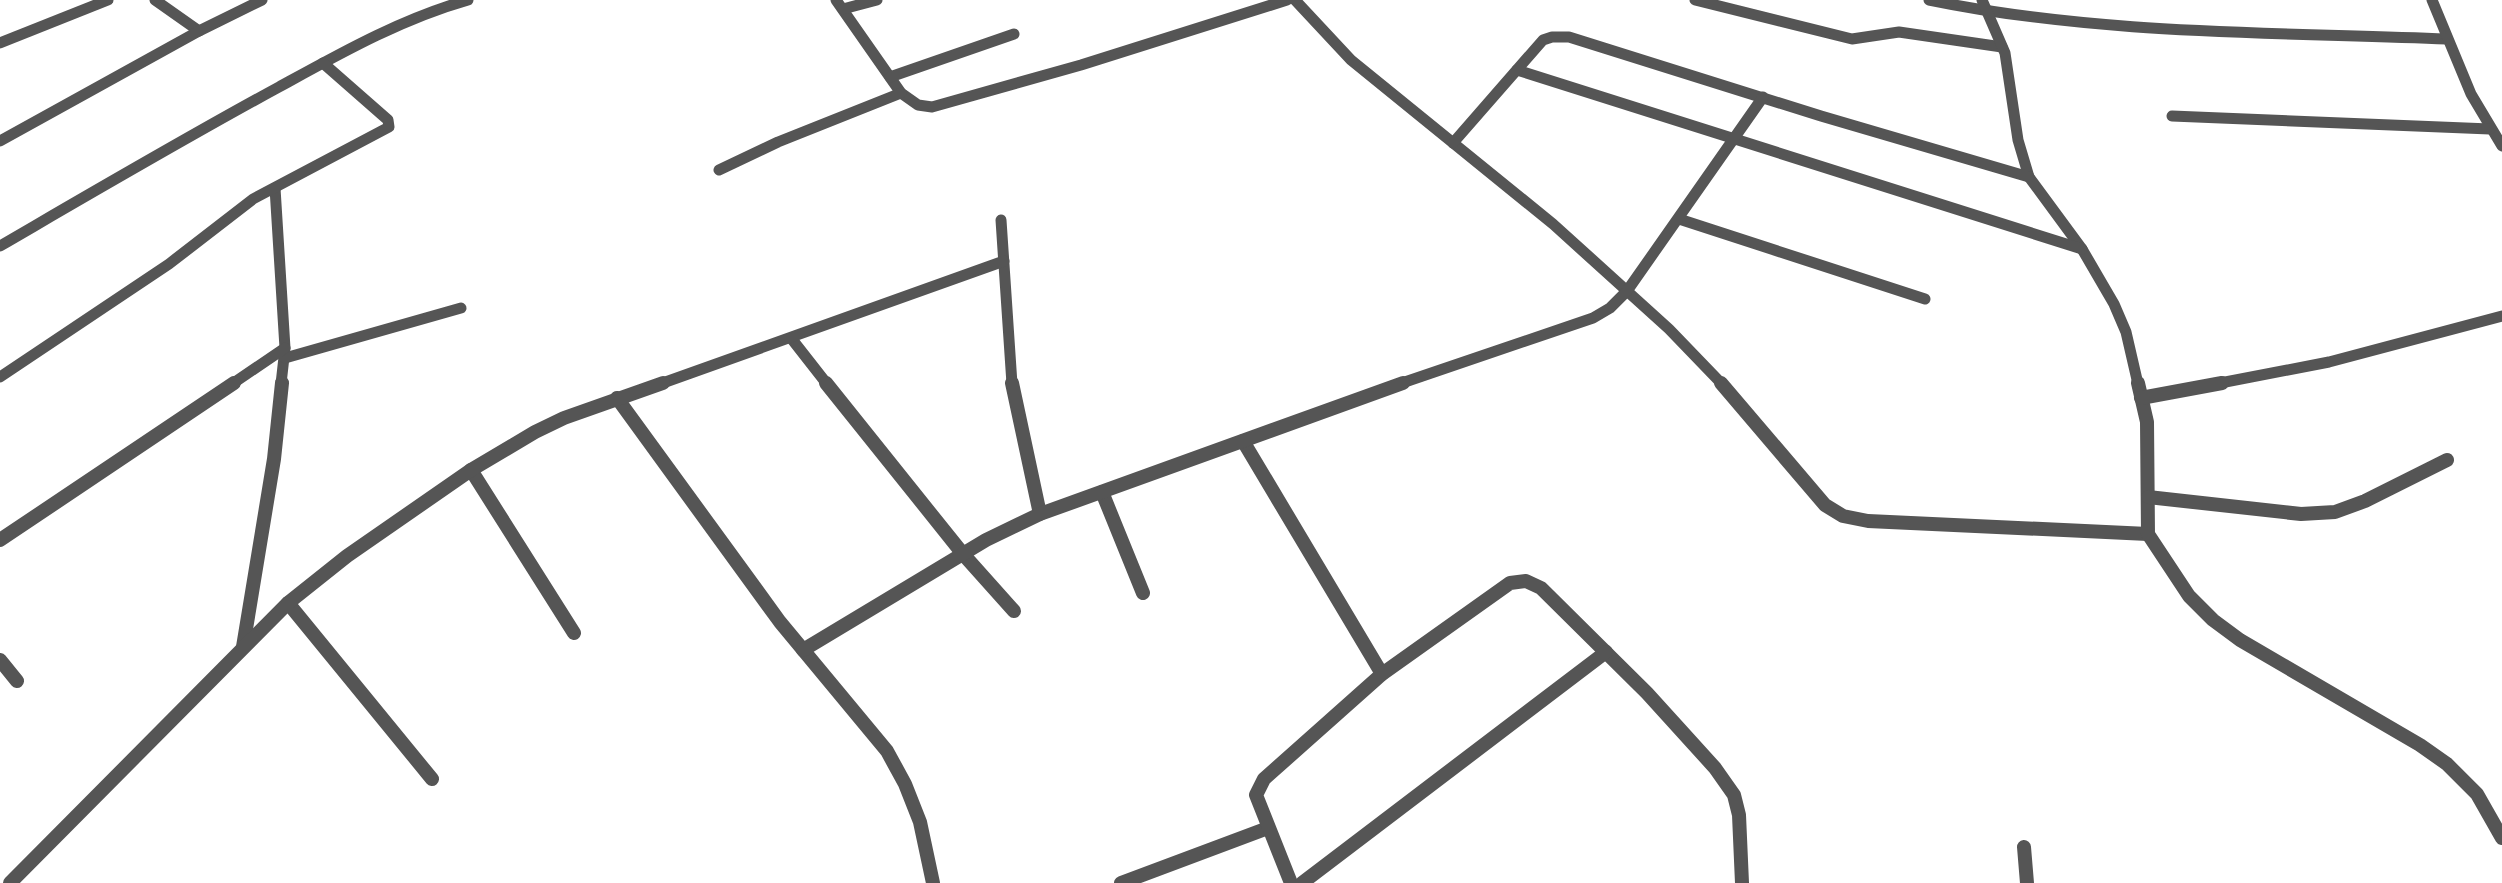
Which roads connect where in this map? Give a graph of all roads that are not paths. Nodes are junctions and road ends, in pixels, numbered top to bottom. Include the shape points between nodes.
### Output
1 (108, 0) edge
2 (155, 0) edge
3 (262, 0) edge
4 (468, 0) edge
5 (836, 0) edge
6 (877, 0) edge
7 (1287, 0) edge
8 (1295, 0) edge
9 (1695, 0) edge
10 (1930, 0) edge
11 (2432, 0) edge
12 (1985, 6) edge
13 (843, 9) junction
14 (199, 31) junction
15 (1014, 34) dead end
16 (2447, 39) junction
17 (0, 44) edge
18 (2002, 47) junction
19 (323, 63) junction
20 (1517, 70) junction
21 (890, 77) junction
22 (900, 93) junction
23 (1763, 97) junction
24 (2172, 116) dead end
25 (2490, 128) junction
26 (1736, 138) junction
27 (0, 141) edge
28 (1453, 143) junction
29 (2502, 146) edge
30 (719, 170) dead end
31 (2029, 177) junction
32 (275, 188) junction
33 (1679, 219) junction
34 (1001, 220) dead end
35 (0, 246) edge
36 (2082, 249) junction
37 (1004, 261) junction
38 (1627, 291) junction
39 (1925, 300) dead end
40 (461, 308) dead end
41 (2502, 316) edge
42 (791, 338) junction
43 (285, 353) junction
44 (0, 377) edge
45 (617, 398) junction
46 (2141, 398) junction
47 (1243, 441) junction
48 (2447, 460) dead end
49 (471, 470) junction
50 (1102, 492) junction
51 (2148, 497) junction
52 (1040, 514) junction
53 (2148, 534) junction
54 (0, 540) edge
55 (964, 554) junction
56 (1143, 593) dead end
57 (288, 603) junction
58 (1014, 612) dead end
59 (574, 632) dead end
60 (243, 647) junction
61 (804, 650) junction
62 (1606, 652) junction
63 (0, 660) edge
64 (1382, 674) junction
65 (17, 681) dead end
66 (432, 780) dead end
67 (1268, 828) junction
68 (2502, 838) edge
69 (2024, 847) dead end
70 (10, 883) edge
71 (932, 883) edge
72 (1122, 883) edge
73 (1291, 883) edge
74 (1302, 883) edge
75 (1742, 883) edge
76 (2028, 883) edge

1 - 17 street
2 - 14 street
3 - 14 street
4 - 19 street via 404,21
5 - 13 street
6 - 13 street
7 - 22 street via 939,107 914,105
8 - 28 street via 1351,60
9 - 18 street via 1852,39 1899,32
10 - 12 street
11 - 16 street
12 - 16 street via 2104,26
12 - 18 street
13 - 21 street
14 - 27 street
15 - 21 street
16 - 25 street
18 - 31 street via 2018,140
19 - 32 street via 388,120 389,126 381,134
19 - 35 street
20 - 23 street via 1543,40 1569,37
20 - 26 street
20 - 28 street
21 - 22 street
22 - 30 street via 778,142
23 - 26 street
23 - 31 street
24 - 25 street
25 - 29 street
26 - 33 street
26 - 36 street
28 - 38 street via 1553,224
31 - 36 street
32 - 43 street
32 - 44 street via 235,211 169,264
33 - 38 street
33 - 39 street
34 - 37 street
36 - 46 street via 2114,304 2126,332
37 - 42 street
37 - 52 street via 1013,393
38 - 47 street via 1610,308 1593,318 1437,370
38 - 53 street via 1737,399 1815,495 1843,516 1868,521
40 - 43 street
41 - 46 street via 2329,362
42 - 45 street
42 - 55 street
43 - 54 street
43 - 60 street via 274,459
45 - 49 street via 557,421
45 - 61 street via 780,622
46 - 51 street via 2146,422
47 - 50 street
47 - 64 street
48 - 51 street via 2365,501 2335,512 2301,514
49 - 57 street via 347,556
49 - 59 street
50 - 52 street
50 - 56 street
51 - 53 street
52 - 55 street
53 - 68 street via 2189,596 2213,620 2240,640 2447,764 2477,794
55 - 58 street
55 - 61 street
57 - 60 street
57 - 66 street
60 - 70 street
61 - 71 street via 887,751 920,822
62 - 64 street via 1541,588 1526,581 1510,583
62 - 74 street
62 - 75 street via 1709,761 1734,795 1739,814
63 - 65 street
64 - 67 street via 1264,779 1256,795
67 - 72 street
67 - 73 street
69 - 76 street

